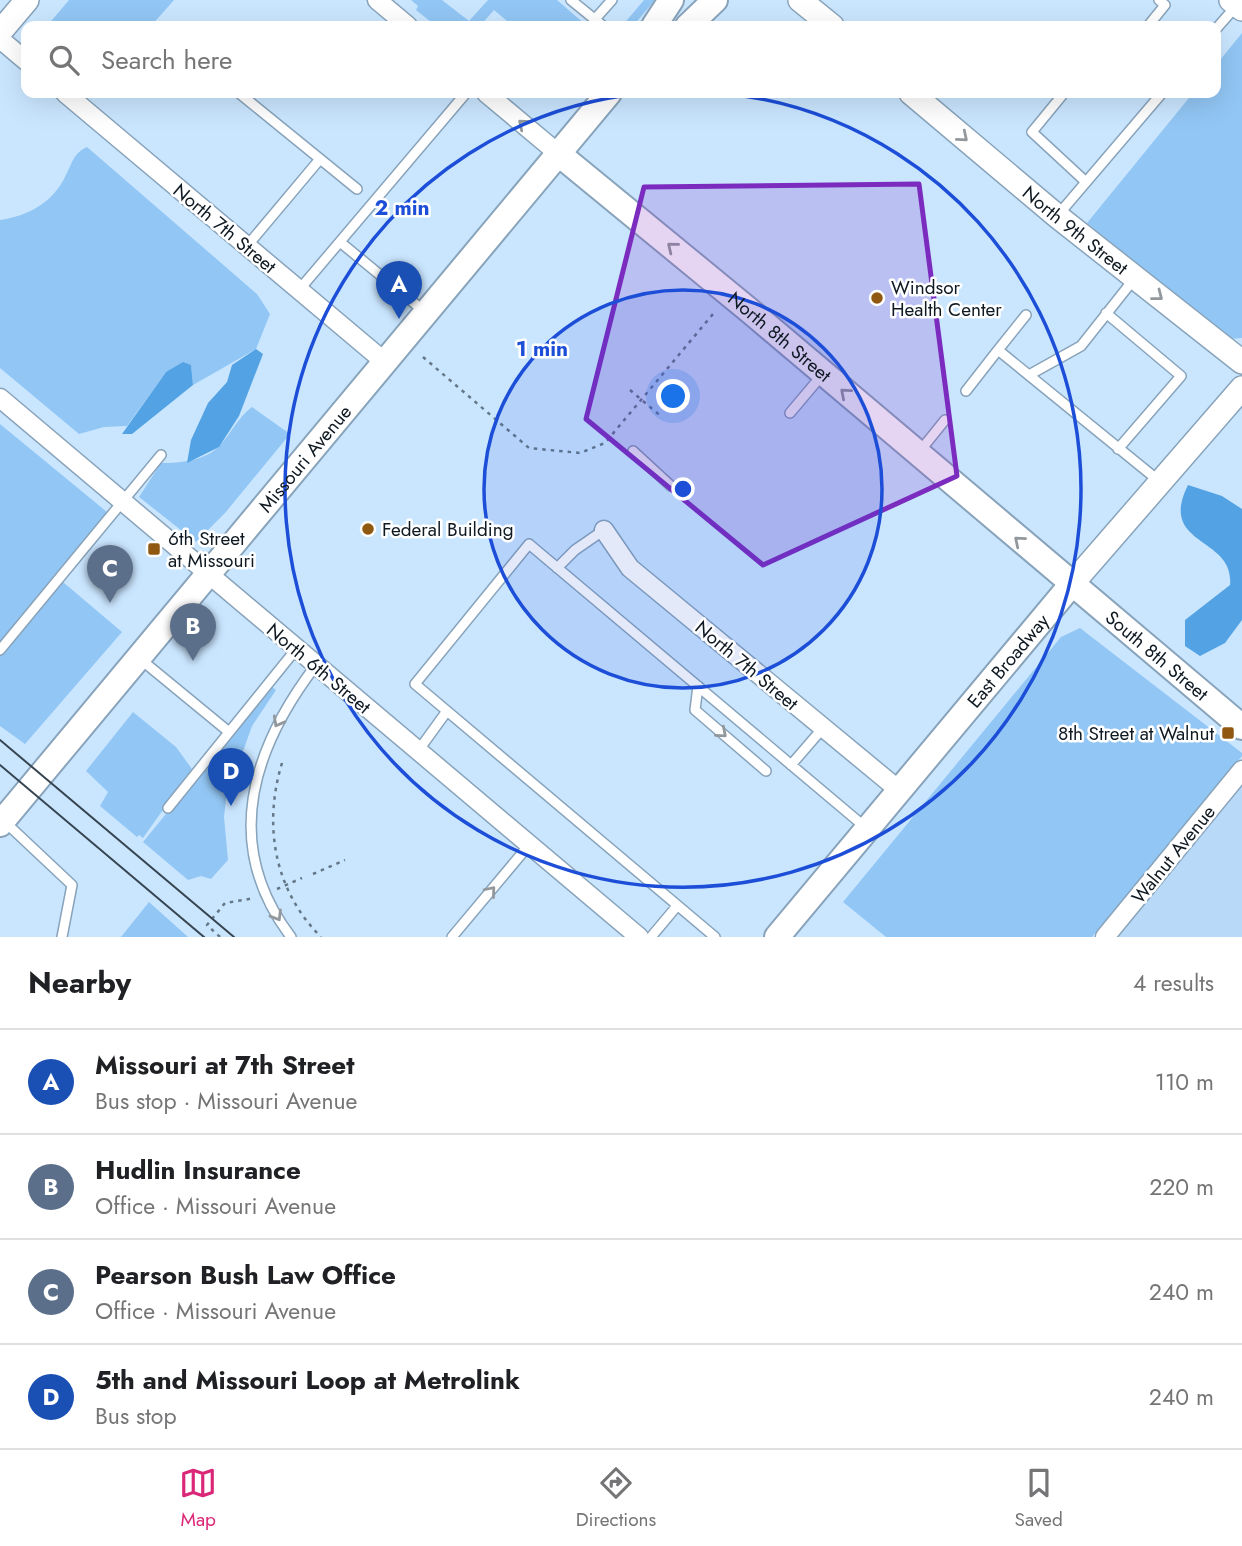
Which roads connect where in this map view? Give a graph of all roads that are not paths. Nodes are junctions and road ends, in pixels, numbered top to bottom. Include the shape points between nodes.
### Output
1 (27, 0) edge
2 (377, 0) edge
3 (571, 0) edge
4 (612, 0) edge
5 (671, 0) edge
6 (715, 0) edge
7 (800, 0) edge
8 (1159, 0) edge
9 (1238, 3) edge
10 (595, 19) junction
11 (402, 21) edge
12 (597, 21) edge
13 (657, 21) edge
14 (693, 21) edge
15 (826, 21) edge
16 (1152, 21) edge
17 (1221, 24) edge
18 (0, 32) edge
19 (0, 38) edge
20 (21, 57) edge
21 (71, 98) edge
22 (245, 98) edge
23 (462, 98) edge
24 (492, 98) edge
25 (605, 98) edge
26 (917, 98) edge
27 (1060, 98) edge
28 (1158, 98) edge
29 (560, 155) junction
30 (320, 159) junction
31 (1086, 182) junction
32 (357, 189) dead end
33 (1056, 216) junction
34 (340, 242) junction
35 (247, 246) junction
36 (1135, 278) junction
37 (299, 290) junction
38 (1106, 313) junction
39 (427, 314) junction
40 (1026, 315) dead end
41 (998, 350) junction
42 (1242, 362) edge
43 (386, 363) junction
44 (823, 374) junction
45 (1028, 375) junction
46 (1242, 388) edge
47 (966, 391) dead end
48 (0, 398) edge
49 (790, 413) dead end
50 (945, 420) dead end
51 (1118, 449) junction
52 (633, 451) dead end
53 (162, 454) dead end
54 (917, 455) junction
55 (1160, 482) junction
56 (671, 486) dead end
57 (123, 502) junction
58 (604, 530) joint
59 (557, 568) junction
60 (209, 575) junction
61 (1071, 585) junction
62 (296, 649) junction
63 (0, 650) edge
64 (139, 658) junction
65 (316, 666) junction
66 (698, 687) junction
67 (447, 711) junction
68 (1242, 727) edge
69 (823, 728) junction
70 (229, 732) junction
71 (418, 751) junction
72 (791, 765) junction
73 (1242, 770) edge
74 (766, 771) dead end
75 (900, 792) junction
76 (168, 808) dead end
77 (1, 822) edge
78 (868, 830) junction
79 (529, 845) junction
80 (677, 906) junction
81 (61, 937) edge
82 (291, 937) edge
83 (452, 937) edge
84 (639, 937) edge
85 (651, 937) edge
86 (715, 937) edge
87 (778, 937) edge
88 (1105, 937) edge

1 - 18 street
2 - 11 street
3 - 10 lane
4 - 10 lane
5 - 13 main road
6 - 14 main road
7 - 15 street
8 - 16 lane via 1165,5
9 - 17 lane
10 - 12 lane
19 - 20 street
21 - 35 street, North 7th Street
22 - 30 lane
23 - 34 lane
29 -> 24 street, North 8th Street
25 - 29 main road, Missouri Avenue
26 -> 33 street, North 9th Street
27 - 31 lane via 1032,132
28 - 31 lane
29 - 39 main road, Missouri Avenue
44 -> 29 main road, North 8th Street
30 - 32 lane
30 - 35 lane
31 - 33 lane
33 - 36 street, North 9th Street
34 - 37 lane
34 - 39 lane
35 - 37 street, North 7th Street
36 - 38 lane
36 -> 42 street, North 9th Street
37 - 43 street, North 7th Street
38 - 45 lane via 1081,346
38 - 51 lane via 1181,376
39 - 43 main road, Missouri Avenue
40 - 41 lane
41 - 45 lane
41 - 47 lane
43 - 60 main road, Missouri Avenue
44 - 49 lane
54 -> 44 main road, North 8th Street
45 - 51 lane
46 - 55 street, East Broadway
48 - 57 street, North 6th Street
50 - 54 lane
51 - 55 lane
52 - 56 lane
53 - 57 lane
61 -> 54 main road, North 8th Street
55 - 61 street, East Broadway
57 - 60 street, North 6th Street
57 - 63 lane
58 - 59 lane
58 - 69 street, North 7th Street via 630,568
59 - 66 lane
59 - 67 lane via 529,544 415,684
60 - 62 street, North 6th Street
60 - 64 main road, Missouri Avenue
61 - 68 main road, South 8th Street
61 - 75 main road, East Broadway
62 - 65 street, North 6th Street
62 - 70 lane
64 - 70 lane
64 - 77 main road, Missouri Avenue
65 - 71 street, North 6th Street
65 -> 82 lane via 265,747 251,813 251,841 260,881
66 - 72 lane
66 -> 74 lane via 695,710
67 - 71 lane
67 - 80 lane
69 - 72 lane
69 - 75 street, North 7th Street
70 - 76 lane
71 - 79 street, North 6th Street
72 - 78 lane
73 - 88 street, Walnut Avenue
75 - 78 main road, East Broadway
77 - 81 lane via 72,885
78 - 87 main road, East Broadway
83 -> 79 lane
79 - 84 street, North 6th Street
80 - 85 lane
80 - 86 lane

